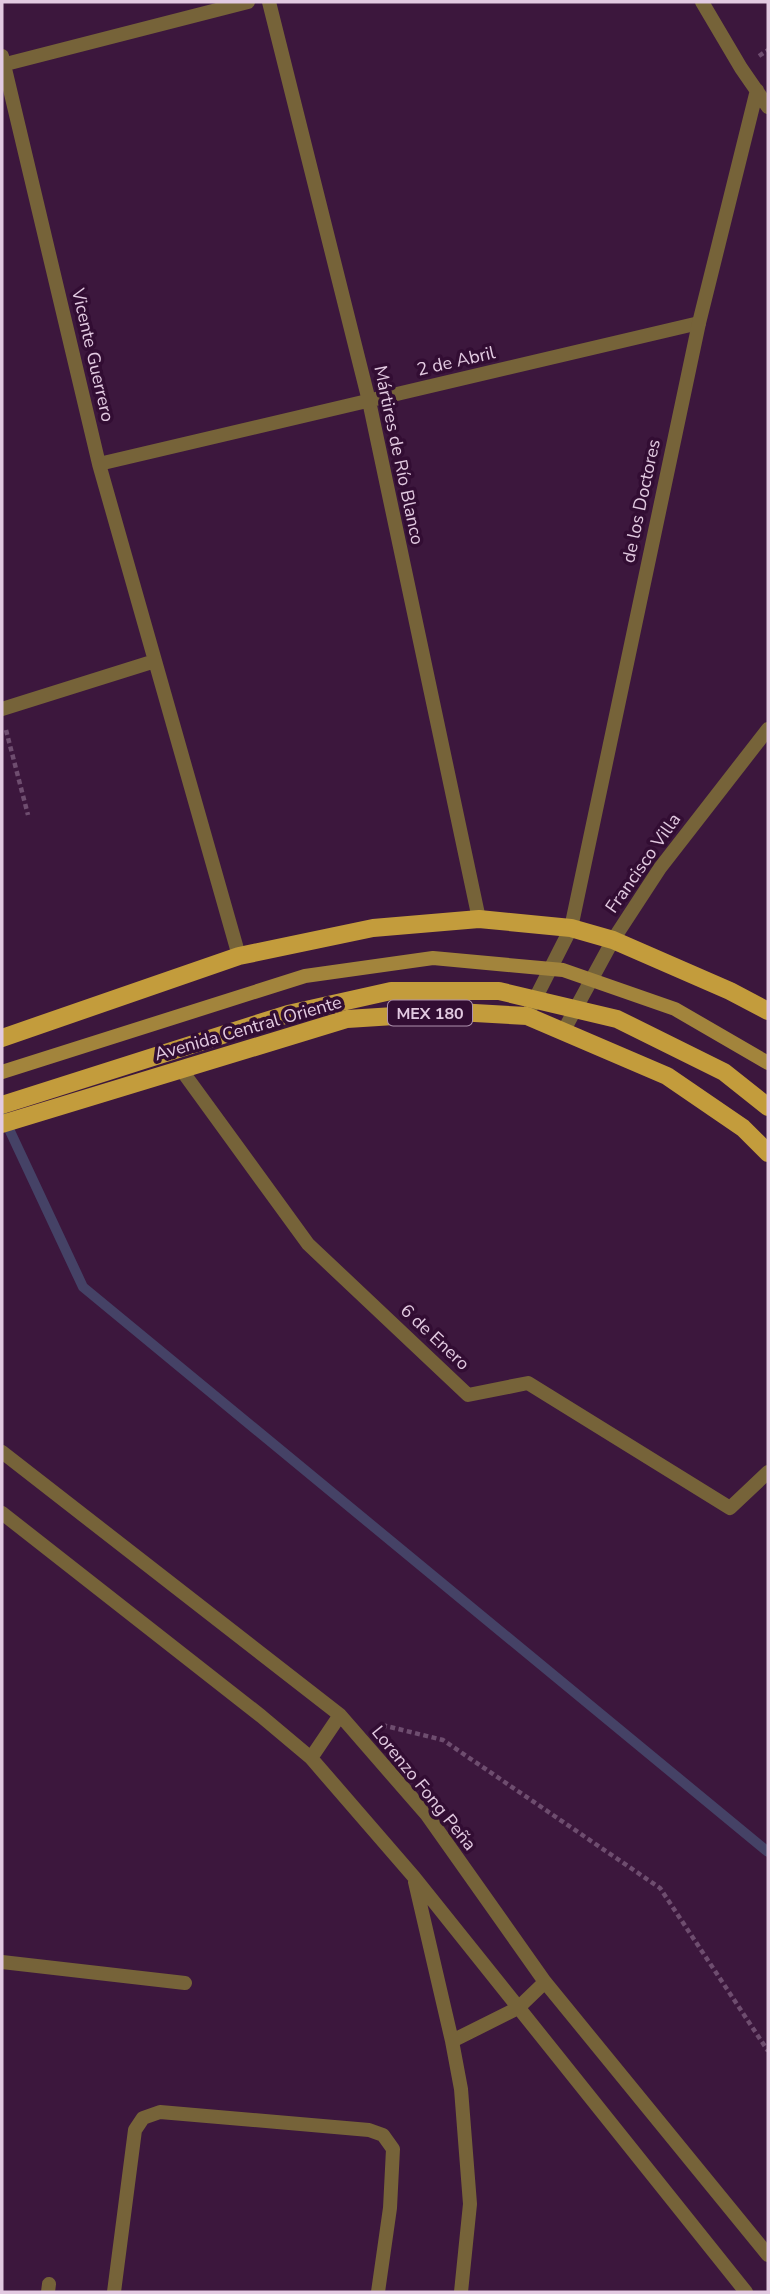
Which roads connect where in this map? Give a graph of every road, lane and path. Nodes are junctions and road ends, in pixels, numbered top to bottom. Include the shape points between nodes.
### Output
1 (248, 2) edge
2 (269, 2) edge
3 (702, 2) edge
4 (3, 62) edge
5 (757, 90) junction
6 (768, 107) edge
7 (699, 323) junction
8 (369, 401) junction
9 (99, 464) junction
10 (155, 661) junction
11 (2, 709) edge
12 (5, 728) dead end
13 (768, 729) edge
14 (28, 815) dead end
15 (479, 919) junction
16 (571, 928) junction
17 (613, 940) junction
18 (239, 956) junction
19 (768, 1011) edge
20 (527, 1016) junction
21 (564, 1030) junction
22 (2, 1038) edge
23 (768, 1063) edge
24 (180, 1068) junction
25 (2, 1072) edge
26 (2, 1105) edge
27 (768, 1107) edge
28 (2, 1124) edge
29 (768, 1153) edge
30 (2, 1452) edge
31 (768, 1472) edge
32 (2, 1513) edge
33 (340, 1716) junction
34 (311, 1758) junction
35 (414, 1877) junction
36 (2, 1962) edge
37 (545, 1982) junction
38 (185, 1983) dead end
39 (518, 2008) junction
40 (452, 2041) junction
41 (768, 2050) edge
42 (768, 2255) edge
43 (114, 2292) edge
44 (377, 2292) edge
45 (461, 2292) edge
46 (746, 2292) edge

1 - 4 street
2 - 8 street, Mártires de Río Blanco
3 - 5 street
4 - 9 street, Vicente Guerrero
5 - 6 street
5 - 7 street, de los Doctores
7 - 8 street, 2 de Abril
7 - 16 street, de los Doctores
8 - 9 street, 2 de Abril
8 - 15 street, Mártires de Río Blanco
9 - 10 street, Vicente Guerrero
10 - 11 street
10 - 18 street, Vicente Guerrero
12 - 14 path
13 - 17 street, Francisco Villa via 660,868
15 - 16 main road
15 - 18 main road via 373,928
16 - 17 main road
16 - 20 street, de los Doctores
17 - 19 main road
17 - 21 street, Francisco Villa
18 - 22 main road
20 - 21 main road, Avenida Central Oriente / MEX 180
20 - 24 main road, Avenida Central Oriente / MEX 180 via 457,1012 347,1019
21 - 29 main road, Avenida Central Oriente / MEX 180 via 667,1076 743,1128
23 - 25 main road, bridge via 675,1009 563,970 433,958 305,976
24 - 28 main road, Avenida Central Oriente / MEX 180
24 - 31 street, 6 de Enero via 308,1244 468,1395 528,1383 730,1508
26 - 27 main road, bridge via 288,1014 391,991 499,991 617,1019 724,1072
30 - 33 street, Lorenzo Fong Peña
32 - 34 street
33 - 34 street
33 - 37 street, Lorenzo Fong Peña via 427,1815
33 - 41 path via 443,1740 660,1888
34 - 35 street
35 - 39 street
35 - 40 street
36 - 38 street
37 - 39 street
37 - 42 street, Lorenzo Fong Peña
39 - 40 street
39 - 46 street
40 - 45 street via 461,2089 470,2204
43 - 44 street via 135,2130 143,2118 160,2112 369,2130 383,2135 393,2149 390,2208

